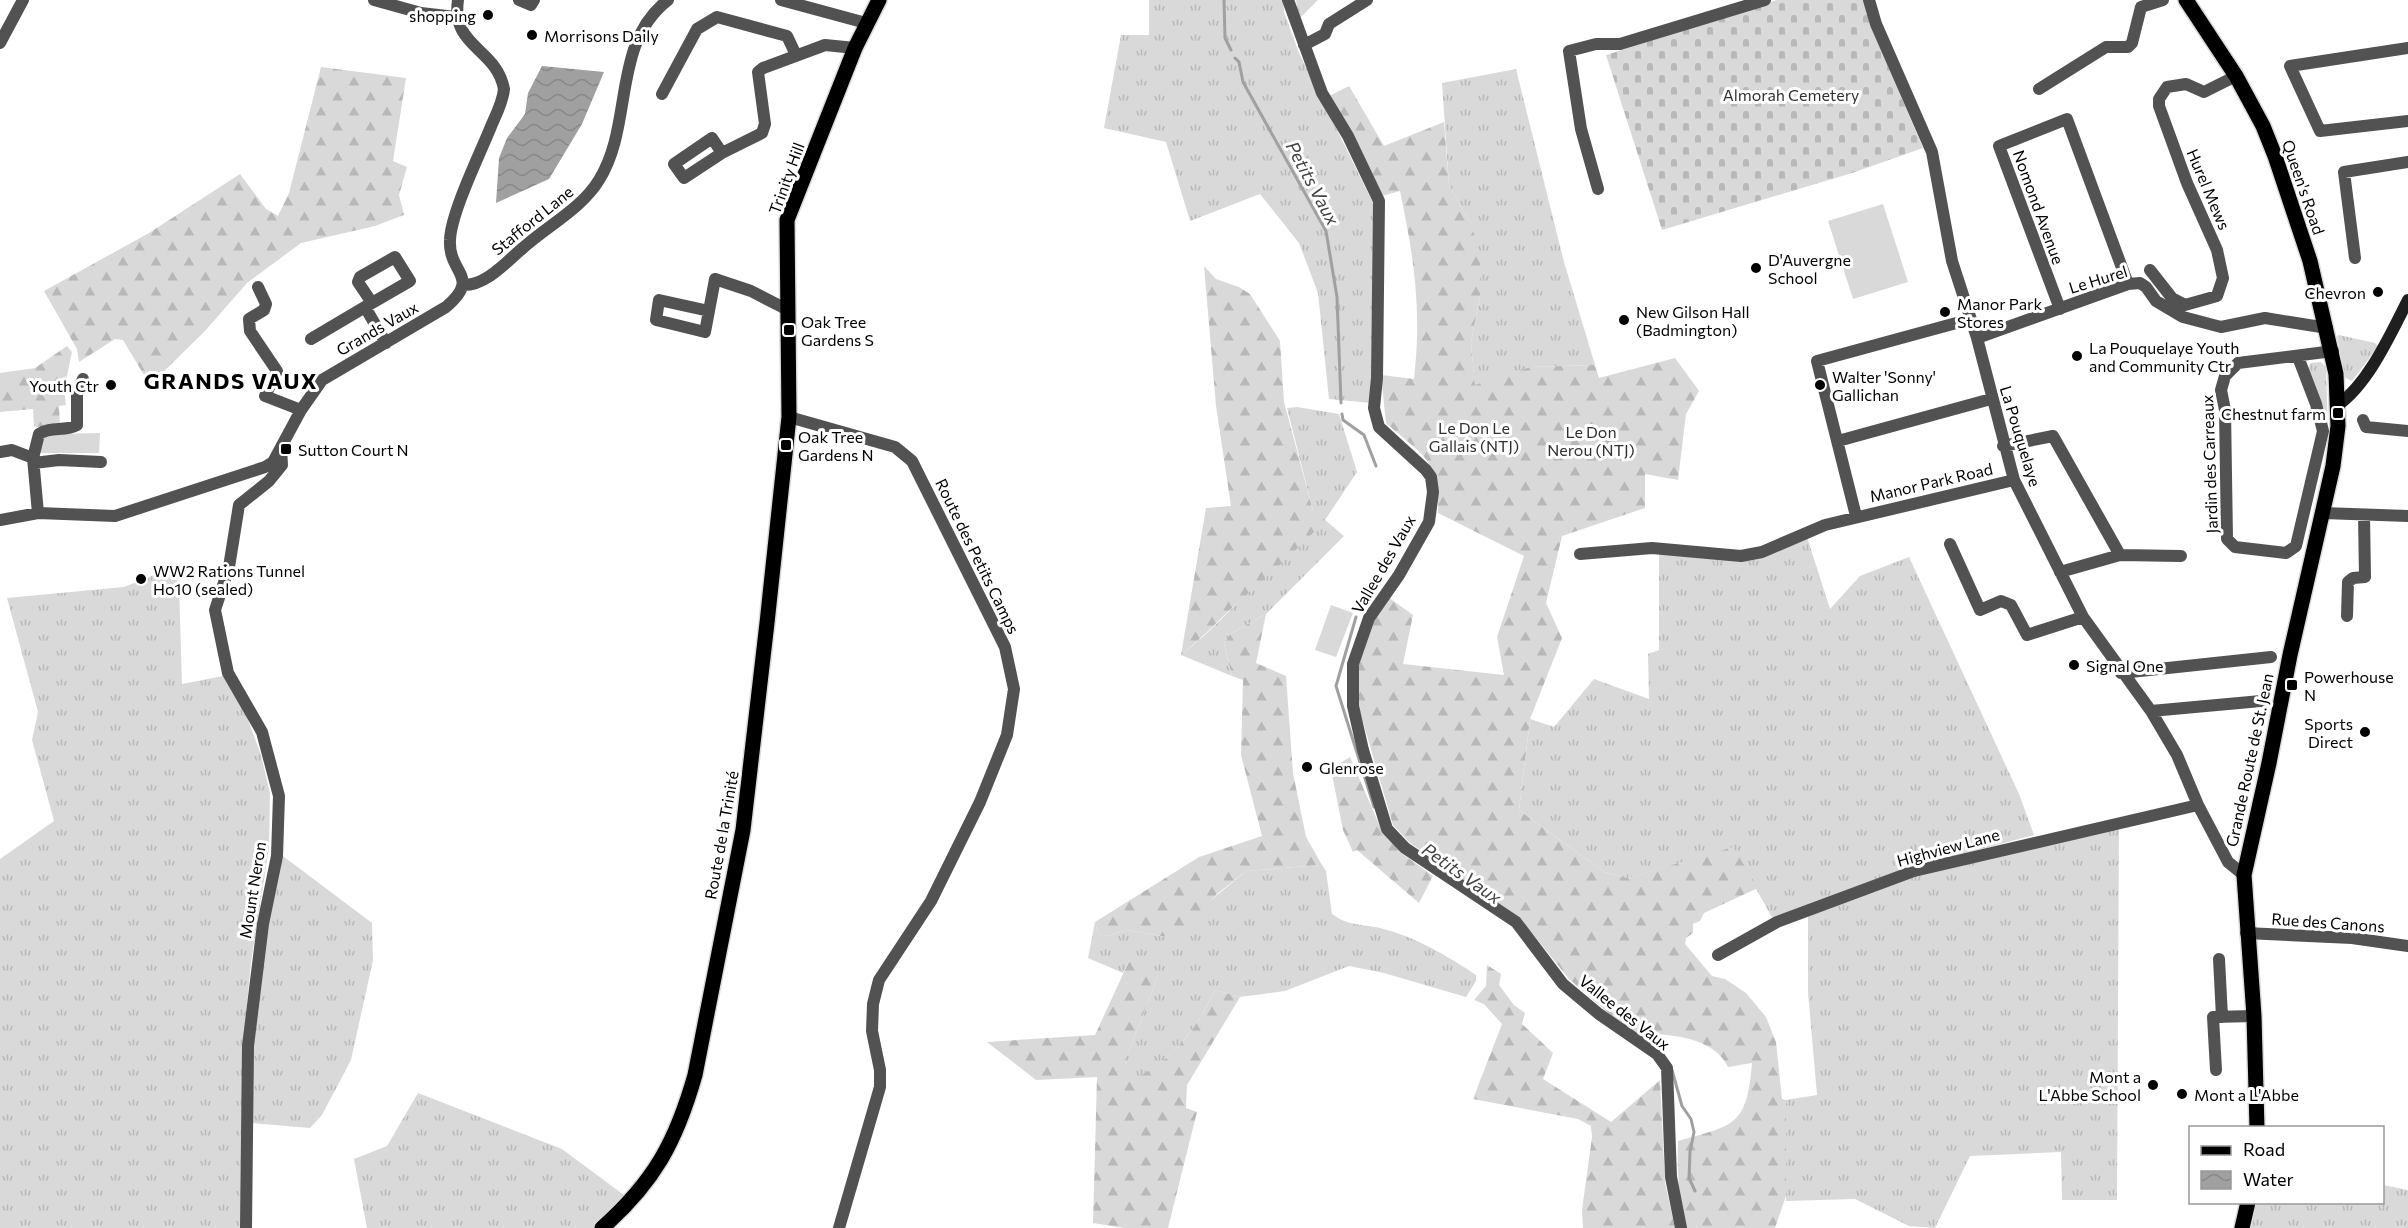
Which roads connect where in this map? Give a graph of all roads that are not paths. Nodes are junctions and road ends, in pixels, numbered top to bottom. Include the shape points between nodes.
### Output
1 (23, 0) edge
2 (374, 0) edge
3 (458, 0) edge
4 (519, 0) edge
5 (534, 0) edge
6 (668, 0) edge
7 (781, 0) edge
8 (879, 0) edge
9 (1288, 0) edge
10 (1367, 0) edge
11 (1765, 0) edge
12 (1869, 0) edge
13 (2163, 0) edge
14 (2186, 0) edge
15 (455, 17) junction
16 (866, 23) junction
17 (0, 43) edge
18 (1304, 45) junction
19 (855, 48) junction
20 (2408, 48) edge
21 (796, 55) junction
22 (2236, 76) junction
23 (2039, 89) dead end
24 (662, 94) dead end
25 (2408, 121) edge
26 (722, 153) dead end
27 (2408, 162) edge
28 (1598, 189) dead end
29 (2355, 258) dead end
30 (2150, 270) dead end
31 (2128, 284) junction
32 (464, 285) junction
33 (258, 287) dead end
34 (2408, 300) edge
35 (2060, 309) junction
36 (788, 310) junction
37 (709, 311) dead end
38 (1971, 319) junction
39 (2327, 328) junction
40 (1977, 338) junction
41 (311, 339) dead end
42 (386, 343) junction
43 (2332, 351) junction
44 (2298, 357) junction
45 (83, 379) dead end
46 (1991, 399) junction
47 (2338, 405) junction
48 (301, 410) junction
49 (789, 417) junction
50 (2363, 420) dead end
51 (2408, 431) edge
52 (1838, 441) junction
53 (2003, 446) junction
54 (281, 448) junction
55 (0, 452) edge
56 (34, 460) junction
57 (101, 462) dead end
58 (2014, 480) junction
59 (38, 513) junction
60 (2323, 513) junction
61 (2364, 515) junction
62 (1857, 516) junction
63 (2408, 516) edge
64 (0, 520) edge
65 (1950, 544) dead end
66 (1580, 554) dead end
67 (2120, 555) junction
68 (2181, 556) dead end
69 (2060, 572) junction
70 (2347, 616) dead end
71 (2083, 617) junction
72 (2271, 657) dead end
73 (2121, 673) junction
74 (2261, 701) dead end
75 (2151, 711) junction
76 (2198, 805) junction
77 (2244, 875) junction
78 (2246, 933) junction
79 (2408, 946) edge
80 (1718, 955) dead end
81 (2219, 959) dead end
82 (2254, 1016) junction
83 (2222, 1017) junction
84 (2217, 1070) dead end
85 (2257, 1126) edge
86 (2248, 1204) edge
87 (246, 1228) edge
88 (602, 1228) edge
89 (839, 1228) edge
90 (1681, 1228) edge
91 (2242, 1228) edge

1 - 17 street
2 - 15 street
3 - 15 street
4 - 5 street via 531,5
6 - 32 street, Stafford Lane via 651,17 635,43 616,143 600,179 587,197 499,268 476,285
7 - 16 street
8 - 16 main road, Trinity Hill
9 - 18 street, Vallee des Vaux
10 - 18 street via 1329,24 1325,34
11 - 28 street via 1620,44 1596,44 1569,51 1581,129
12 - 38 street, La Pouquelaye via 1932,152 1953,261
13 - 23 street via 2142,7 2128,47 2106,47
14 - 22 main road, Queen's Road
15 - 32 street via 470,43 495,65 504,89 452,224 451,254
16 - 19 main road, Trinity Hill
18 - 90 street, Vallee des Vaux via 1322,93 1379,201 1374,408 1379,427 1426,470 1434,492 1429,522 1369,618 1353,664 1353,705 1387,829 1405,848 1516,922 1563,984 1657,1054 1667,1068 1671,1177
19 - 21 street via 825,45
19 - 36 main road, Trinity Hill via 788,220
20 - 25 street via 2290,66 2320,131
21 - 24 street via 787,36 717,17 697,29
21 - 26 street via 758,72 765,124 762,133
22 - 30 street, Hurel Mews via 2204,92 2186,84 2167,87 2159,99 2187,183 2217,250 2223,278 2217,296 2185,305 2172,298
22 - 39 main road, Queen's Road via 2275,156 2301,228
27 - 29 street via 2344,172
31 - 35 street, Le Hurel
31 - 35 street, Nomond Avenue via 2067,119 2000,146
31 - 39 street, Le Hurel via 2146,287 2156,301 2183,318 2221,327 2265,318
32 - 42 street, Grands Vaux via 459,296 446,307
33 - 48 street via 266,304 264,310 249,319 249,331 277,371 266,396
34 - 47 main road via 2381,351
35 - 40 street, Le Hurel
36 - 37 street via 751,291 715,279
36 - 49 main road, Trinity Hill
38 - 40 street, La Pouquelaye
38 - 52 street, Manor Park Road via 1817,361
39 - 43 main road, Queen's Road
40 - 46 street, La Pouquelaye
41 - 42 street via 369,305
42 - 48 street, Grands Vaux via 328,375
43 - 44 street, Jardin des Carreaux
43 - 47 main road, Queen's Road
44 - 44 street, Jardin des Carreaux via 2323,431 2296,546 2286,553 2235,547 2228,539 2225,410 2221,390 2225,376 2238,363
45 - 56 street via 77,392 77,425 39,434
46 - 52 street
46 - 53 street, La Pouquelaye
47 - 60 main road, Grande Route de St. Jean via 2333,466
48 - 54 street, Grands Vaux
49 - 88 main road, Route de la Trinité via 744,818 695,1076 684,1114 658,1166 630,1204
49 - 89 street, Route des Petits Camps via 895,447 912,461 1005,647 1014,689 1007,735 980,802 931,901 879,980 872,1031 880,1087
50 - 51 street via 2366,427
52 - 62 street, Manor Park Road
53 - 58 street, La Pouquelaye
53 - 67 street via 2053,436
54 - 59 street, Grands Vaux via 265,467 115,516
54 - 87 street, Mount Neron via 282,465 239,505 229,567 215,610 228,673 262,732 279,796 277,856 262,924 248,1046
55 - 56 street via 12,450
56 - 57 street
56 - 59 street
58 - 62 street, Manor Park Road
58 - 69 street, La Pouquelaye
59 - 64 street, Grands Vaux
60 - 61 street
60 - 77 main road, Grande Route de St. Jean
61 - 63 street
61 - 70 street via 2365,577 2348,582
62 - 66 street, Manor Park Road via 1762,552 1741,556 1652,548
65 - 71 street via 1980,610 2001,602 2011,605 2027,635
67 - 68 street
67 - 69 street
69 - 71 street, La Pouquelaye
71 - 73 street, La Pouquelaye
72 - 73 street
73 - 75 street, La Pouquelaye
74 - 75 street
75 - 76 street, La Pouquelaye via 2177,755
76 - 77 street, La Pouquelaye via 2228,862
76 - 80 street, Highview Lane via 1914,871 1778,922
77 - 78 main road, Grande Route de St. Jean
78 - 79 street, Rue des Canons via 2352,938
78 - 82 main road, Grande Route de St. Jean
81 - 83 street
82 - 83 street
82 - 85 main road, Grande Route de St. Jean
83 - 84 street via 2213,1017
86 - 91 main road

